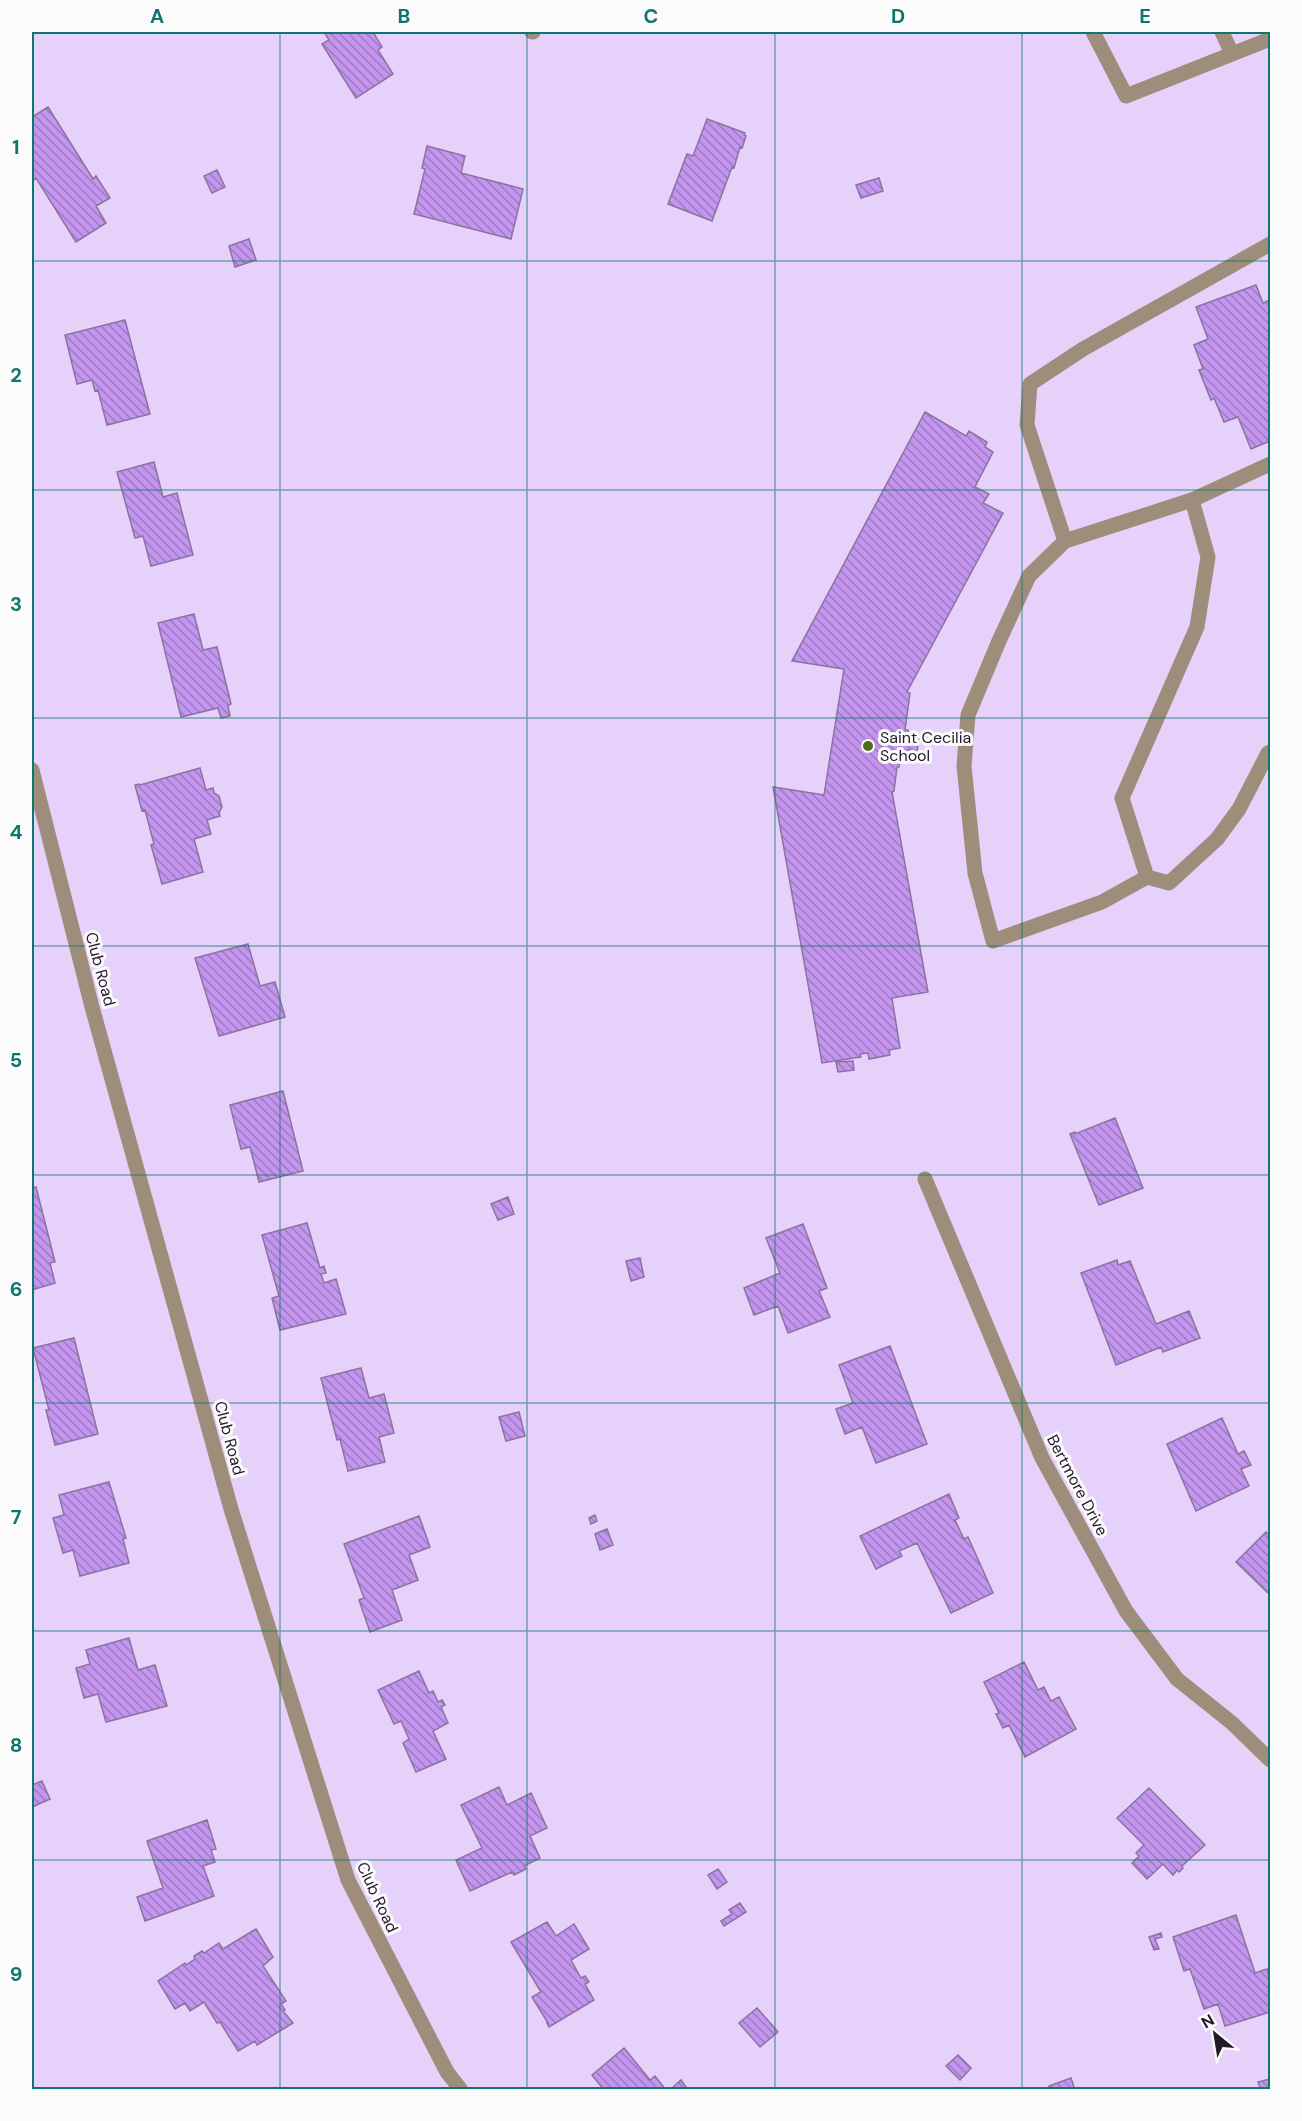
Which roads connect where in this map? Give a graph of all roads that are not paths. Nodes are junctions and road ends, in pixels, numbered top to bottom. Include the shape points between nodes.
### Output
1 (1093, 32) edge
2 (1222, 32) edge
3 (1270, 39) edge
4 (1232, 54) junction
5 (1270, 244) edge
6 (1270, 464) edge
7 (1192, 500) junction
8 (1065, 541) junction
9 (1270, 752) edge
10 (32, 770) edge
11 (1147, 877) junction
12 (925, 1179) dead end
13 (1270, 1760) edge
14 (461, 2090) edge

1 - 4 street via 1126,96
2 - 4 street
3 - 4 street
5 - 8 street via 1030,384 1027,425
6 - 7 street
7 - 8 street
7 - 11 street via 1208,557 1197,627 1122,798
8 - 11 street via 1029,576 968,714 964,766 975,873 993,941 1102,902
9 - 11 street via 1239,809 1217,839 1169,883
10 - 14 street, Club Road via 92,1007 231,1509 348,1881 447,2072
12 - 13 street, Bertmore Drive via 1042,1458 1126,1611 1177,1679

